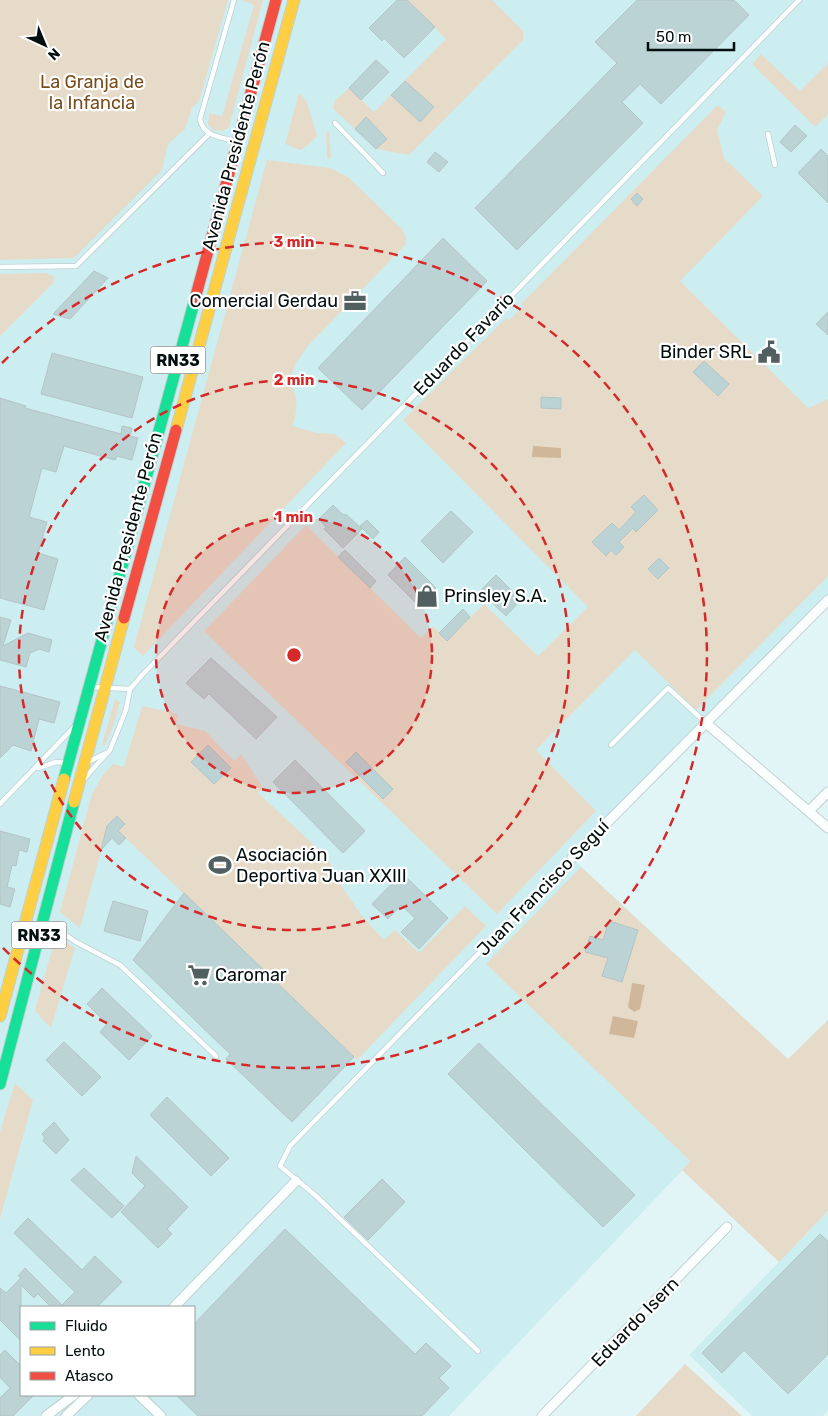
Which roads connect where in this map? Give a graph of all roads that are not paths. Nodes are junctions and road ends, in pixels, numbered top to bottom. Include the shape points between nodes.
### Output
1 (234, 0) edge
2 (276, 0) edge
3 (294, 0) edge
4 (799, 0) edge
5 (335, 123) dead end
6 (209, 134) junction
7 (768, 134) dead end
8 (237, 142) junction
9 (775, 165) dead end
10 (383, 173) dead end
11 (0, 267) edge
12 (828, 600) edge
13 (89, 687) junction
14 (105, 688) junction
15 (130, 689) junction
16 (80, 721) junction
17 (706, 723) junction
18 (610, 745) dead end
19 (110, 750) junction
20 (68, 764) junction
21 (84, 764) junction
22 (32, 771) junction
23 (78, 785) junction
24 (828, 792) edge
25 (0, 804) edge
26 (810, 811) junction
27 (828, 828) edge
28 (572, 858) joint
29 (43, 919) junction
30 (0, 1016) edge
31 (216, 1056) dead end
32 (0, 1084) edge
33 (296, 1181) junction
34 (727, 1227) dead end
35 (175, 1306) edge
36 (478, 1351) dead end
37 (73, 1396) edge
38 (87, 1396) edge
39 (141, 1396) edge
40 (46, 1416) edge
41 (66, 1416) edge
42 (161, 1416) edge
43 (542, 1416) edge

1 - 6 lane via 200,119
2 - 8 main road, Avenida Presidente Perón / RN33
3 - 14 main road, Avenida Presidente Perón / RN33
4 - 15 lane, Eduardo Favario
5 - 10 lane
6 - 8 lane
6 - 11 lane via 76,266
7 - 9 lane
8 - 13 main road, Avenida Presidente Perón / RN33
12 - 17 street, Juan Francisco Seguí
13 - 14 lane
13 - 16 main road, Avenida Presidente Perón / RN33
14 - 15 lane
14 - 21 main road, Avenida Presidente Perón / RN33
15 - 19 lane via 126,710
16 - 20 main road, Avenida Presidente Perón / RN33
16 - 22 lane
17 - 18 lane via 668,688
17 - 26 street
17 - 28 street, Juan Francisco Seguí
19 - 21 lane
19 - 23 lane
20 - 21 lane
20 - 22 lane via 50,763
20 - 30 main road, Avenida Presidente Perón / RN33
21 - 23 main road, Avenida Presidente Perón / RN33
22 - 25 lane
23 - 29 main road, Avenida Presidente Perón / RN33
24 - 26 street
26 - 27 street
28 - 33 lane, Juan Francisco Seguí via 290,1146 280,1166
29 - 31 lane via 76,942 120,965
29 - 32 main road, Avenida Presidente Perón / RN33
33 - 35 street
33 - 36 lane
34 - 43 street, Eduardo Isern
37 - 40 street
38 - 41 street
39 - 42 street

